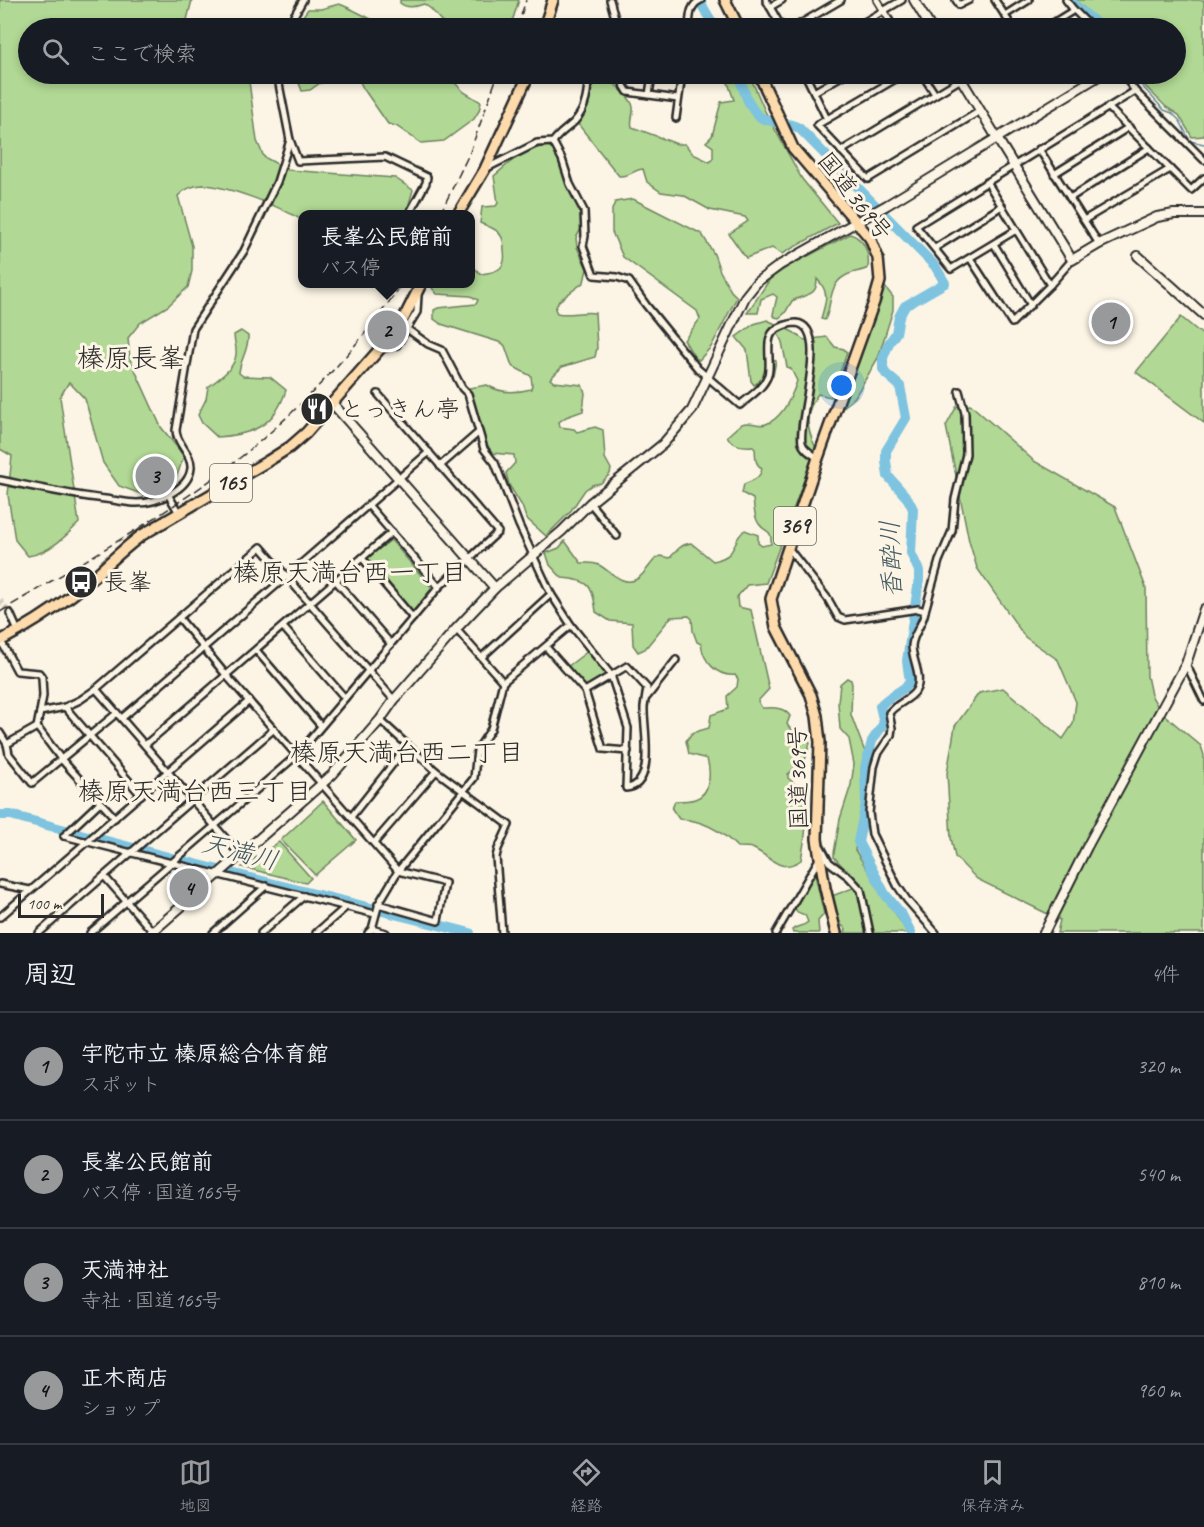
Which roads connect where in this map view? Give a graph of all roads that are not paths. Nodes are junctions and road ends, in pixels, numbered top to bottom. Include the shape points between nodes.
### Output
1 (303, 0) edge
2 (553, 0) edge
3 (610, 0) edge
4 (701, 0) edge
5 (725, 0) edge
6 (766, 0) edge
7 (782, 0) edge
8 (841, 0) edge
9 (878, 0) edge
10 (902, 0) edge
11 (914, 0) edge
12 (956, 0) edge
13 (969, 0) edge
14 (995, 0) edge
15 (1029, 0) edge
16 (1066, 0) edge
17 (770, 7) junction
18 (1074, 10) junction
19 (884, 11) junction
20 (1005, 15) junction
21 (293, 18) edge
22 (547, 18) edge
23 (615, 18) edge
24 (690, 18) edge
25 (734, 18) edge
26 (776, 18) edge
27 (810, 18) edge
28 (872, 18) edge
29 (888, 18) edge
30 (925, 18) edge
31 (1007, 18) edge
32 (1062, 18) edge
33 (1082, 18) edge
34 (279, 84) edge
35 (524, 84) edge
36 (588, 84) edge
37 (623, 84) edge
38 (650, 84) edge
39 (680, 84) edge
40 (763, 84) edge
41 (810, 84) edge
42 (828, 84) edge
43 (887, 84) edge
44 (928, 84) edge
45 (948, 84) edge
46 (964, 84) edge
47 (1086, 84) edge
48 (1130, 84) edge
49 (1135, 91) junction
50 (814, 92) junction
51 (649, 94) junction
52 (935, 94) junction
53 (678, 99) junction
54 (1108, 107) junction
55 (980, 111) junction
56 (676, 118) dead end
57 (827, 119) junction
58 (1129, 127) junction
59 (997, 138) junction
60 (290, 140) junction
61 (553, 142) junction
62 (1149, 148) junction
63 (1039, 149) junction
64 (841, 151) junction
65 (1204, 160) edge
66 (1014, 165) junction
67 (485, 169) junction
68 (1170, 169) junction
69 (1054, 174) junction
70 (1204, 178) edge
71 (987, 182) junction
72 (1070, 198) junction
73 (1002, 206) junction
74 (411, 210) edge
75 (460, 210) edge
76 (1204, 214) edge
77 (1084, 220) junction
78 (856, 222) junction
79 (1016, 230) junction
80 (993, 244) junction
81 (1099, 244) junction
82 (935, 248) junction
83 (1138, 256) dead end
84 (970, 258) junction
85 (1072, 260) junction
86 (1050, 285) junction
87 (419, 288) edge
88 (419, 288) edge
89 (1031, 305) junction
90 (1204, 315) edge
91 (407, 330) junction
92 (381, 349) junction
93 (708, 376) junction
94 (959, 391) dead end
95 (378, 394) dead end
96 (333, 405) junction
97 (478, 433) junction
98 (429, 452) junction
99 (818, 458) junction
100 (440, 466) junction
101 (398, 479) junction
102 (0, 480) edge
103 (169, 496) junction
104 (590, 503) junction
105 (369, 506) junction
106 (179, 513) junction
107 (392, 532) junction
108 (617, 536) dead end
109 (788, 548) junction
110 (534, 555) junction
111 (362, 558) junction
112 (468, 560) junction
113 (287, 576) junction
114 (336, 581) junction
115 (439, 587) junction
116 (495, 588) junction
117 (551, 594) junction
118 (310, 604) junction
119 (1204, 609) edge
120 (921, 610) junction
121 (10, 613) tunnel mouth
122 (413, 618) junction
123 (180, 619) junction
124 (571, 625) junction
125 (283, 627) junction
126 (456, 629) junction
127 (18, 631) junction
128 (0, 641) edge
129 (391, 644) junction
130 (203, 647) junction
131 (546, 647) junction
132 (256, 650) junction
133 (482, 657) junction
134 (676, 660) dead end
135 (1186, 664) junction
136 (369, 670) junction
137 (226, 675) junction
138 (611, 675) junction
139 (503, 682) junction
140 (96, 689) junction
141 (585, 691) junction
142 (345, 698) junction
143 (646, 699) junction
144 (394, 700) junction
145 (1204, 700) edge
146 (249, 701) junction
147 (65, 707) junction
148 (40, 712) junction
149 (117, 713) junction
150 (122, 718) junction
151 (380, 720) junction
152 (321, 726) junction
153 (37, 727) junction
154 (274, 729) junction
155 (0, 733) edge
156 (89, 736) junction
157 (7, 744) junction
158 (145, 745) junction
159 (407, 746) junction
160 (627, 751) junction
161 (297, 755) junction
162 (62, 759) junction
163 (436, 771) junction
164 (167, 772) junction
165 (322, 784) junction
166 (464, 793) junction
167 (141, 795) junction
168 (192, 800) junction
169 (100, 802) junction
170 (351, 817) junction
171 (115, 819) junction
172 (214, 826) junction
173 (818, 839) junction
174 (86, 842) junction
175 (374, 843) junction
176 (130, 853) junction
177 (240, 855) junction
178 (820, 857) junction
179 (171, 863) junction
180 (398, 871) junction
181 (217, 874) junction
182 (104, 876) junction
183 (0, 884) edge
184 (266, 886) junction
185 (30, 890) junction
186 (304, 896) junction
187 (126, 901) junction
188 (378, 904) junction
189 (346, 907) junction
190 (375, 914) junction
191 (0, 917) edge
192 (370, 931) edge
193 (39, 933) edge
194 (90, 933) edge
195 (152, 933) edge
196 (213, 933) edge
197 (261, 933) edge
198 (316, 933) edge
199 (386, 933) edge
200 (502, 933) edge
201 (776, 933) edge
202 (836, 933) edge
203 (870, 933) edge
204 (936, 933) edge
205 (1044, 933) edge

1 - 21 street
2 - 22 highway
3 - 23 street
4 - 24 street via 692,8
5 - 25 highway
6 - 17 street
7 - 17 street
8 - 27 street
9 - 19 street
10 - 19 street
11 - 30 street
12 - 13 street via 959,5
14 - 20 street
15 - 20 street
16 - 18 street
17 - 26 street
18 - 32 street
18 - 33 street
19 - 28 street
19 - 29 street
20 - 31 street
34 - 60 street
35 - 67 highway
36 - 61 street via 587,99 575,121
37 - 51 street via 628,92
38 - 51 street
39 - 53 street
40 - 78 highway, 国道369号 / 369 via 793,148
41 - 50 street
42 - 50 street
43 - 57 street
44 - 52 street
45 - 52 street
46 - 55 street
47 - 59 street
48 - 49 street
49 - 54 street
49 - 65 street
50 - 57 street
51 - 53 street
52 - 64 street
53 - 56 street
54 - 58 street
54 - 63 street
55 - 59 street
55 - 64 street via 868,179
57 - 64 street via 817,125
58 - 62 street
58 - 69 street
59 - 66 street
59 - 78 street
60 - 74 street via 298,160 386,157 418,171 427,177 426,183
60 - 103 street via 276,182 244,251 194,328 176,430 191,469 186,480
61 - 67 street via 537,143
61 - 93 street via 584,211 583,246 594,275 629,281 698,369
62 - 68 street
62 - 72 street
63 - 66 street
63 - 69 street
66 - 71 street
66 - 85 street
67 - 75 highway
68 - 70 street via 1191,190
68 - 77 street
69 - 72 street
71 - 73 street
71 - 82 street via 916,226
72 - 77 street
73 - 79 street
73 - 82 street
76 - 81 street via 1157,217
77 - 81 street
78 - 93 street via 757,282 736,314
78 - 99 highway, 国道369号 / 369 via 870,238 878,258 880,281
79 - 80 street
79 - 86 street
80 - 84 street
80 - 89 street
81 - 85 street
82 - 84 street via 951,269
83 - 90 street
84 - 89 street via 1012,323
85 - 86 street
86 - 89 street
87 - 91 street via 417,312
88 - 92 highway, 165 via 400,326
91 - 92 street via 397,345
91 - 97 street via 442,350 468,394
92 - 96 highway, 165
93 - 99 street via 740,405 768,376 773,332 796,323 807,329 812,348 802,444
93 - 104 street via 692,410 663,444
94 - 120 street via 965,412 966,454 952,531
95 - 98 street
96 - 101 street
96 - 106 highway, 165 via 290,447
97 - 100 street
97 - 110 street
98 - 100 street
98 - 101 street
99 - 109 highway, 国道369号 / 369
100 - 112 street via 498,532
101 - 105 street
101 - 112 street
102 - 103 street via 137,503
103 - 106 street
104 - 108 street
104 - 110 street
105 - 107 street
105 - 113 street
106 - 127 highway, 165 via 132,542 73,595
107 - 111 street
107 - 115 street
109 - 120 street via 828,598 838,617 845,620
109 - 173 highway, 国道369号 / 369 via 775,582 772,613 817,716
110 - 116 street
110 - 117 street
111 - 114 street
111 - 122 street
112 - 115 street
112 - 116 street
113 - 118 street
113 - 123 street via 261,547
113 - 130 street
114 - 118 street
114 - 129 street
115 - 122 street
116 - 126 street
117 - 124 street
117 - 133 street
118 - 125 street
118 - 136 street
119 - 135 street
120 - 204 street via 923,622 912,645 918,686 889,713 891,735 874,767 870,813 872,834 897,885
121 - 127 street
122 - 129 street
123 - 130 street
123 - 140 street
124 - 131 street
124 - 138 street
125 - 132 street
125 - 142 street
126 - 133 street
126 - 144 street
127 - 128 highway, 165
128 - 148 street via 17,671 39,673 42,677
129 - 136 street
130 - 137 street
130 - 150 street
131 - 139 street
131 - 141 street
132 - 137 street
132 - 152 street
133 - 139 street
134 - 143 street
135 - 145 street
135 - 205 street
136 - 142 street
136 - 144 street
137 - 146 street
137 - 158 street
138 - 141 street
138 - 143 street via 627,666 647,688
138 - 160 street via 628,728
139 - 166 street via 491,729 477,750 474,778
140 - 147 street
140 - 149 street
141 - 160 street via 603,749
142 - 152 street
143 - 160 street via 644,772 640,781 626,788
144 - 151 street
146 - 154 street
146 - 164 street
147 - 148 street
147 - 156 street
148 - 153 street
149 - 150 street
149 - 156 street
150 - 158 street
151 - 159 street
151 - 165 street
152 - 161 street
153 - 157 street
153 - 162 street
154 - 161 street
154 - 168 street
155 - 157 street
156 - 162 street
156 - 167 street
157 - 162 street via 9,754 32,783
158 - 164 street
159 - 163 street
159 - 170 street
161 - 165 street
161 - 172 street
162 - 169 street
163 - 166 street
163 - 175 street
164 - 167 street
164 - 168 street
165 - 170 street
165 - 177 street
166 - 180 street
166 - 200 street via 509,825 496,857
167 - 171 street
168 - 172 street
168 - 176 street
169 - 171 street
169 - 174 street via 64,836
170 - 175 street
171 - 174 street
172 - 177 street
172 - 179 street
173 - 178 highway, 国道369号 / 369
173 - 203 street via 829,862 861,890
174 - 176 street
174 - 185 street
175 - 180 street
176 - 179 street
176 - 182 street
177 - 181 street
178 - 201 street
178 - 202 highway, 国道369号 / 369
179 - 181 street
179 - 187 street
180 - 188 street
180 - 188 street via 445,883 438,921
181 - 184 street
181 - 195 street
182 - 187 street
182 - 193 street
183 - 185 street
184 - 186 street
184 - 196 street
185 - 191 street
186 - 189 street
186 - 197 street
187 - 194 street
187 - 195 street
188 - 190 street
189 - 190 street
189 - 198 street
190 - 192 street
192 - 199 street

